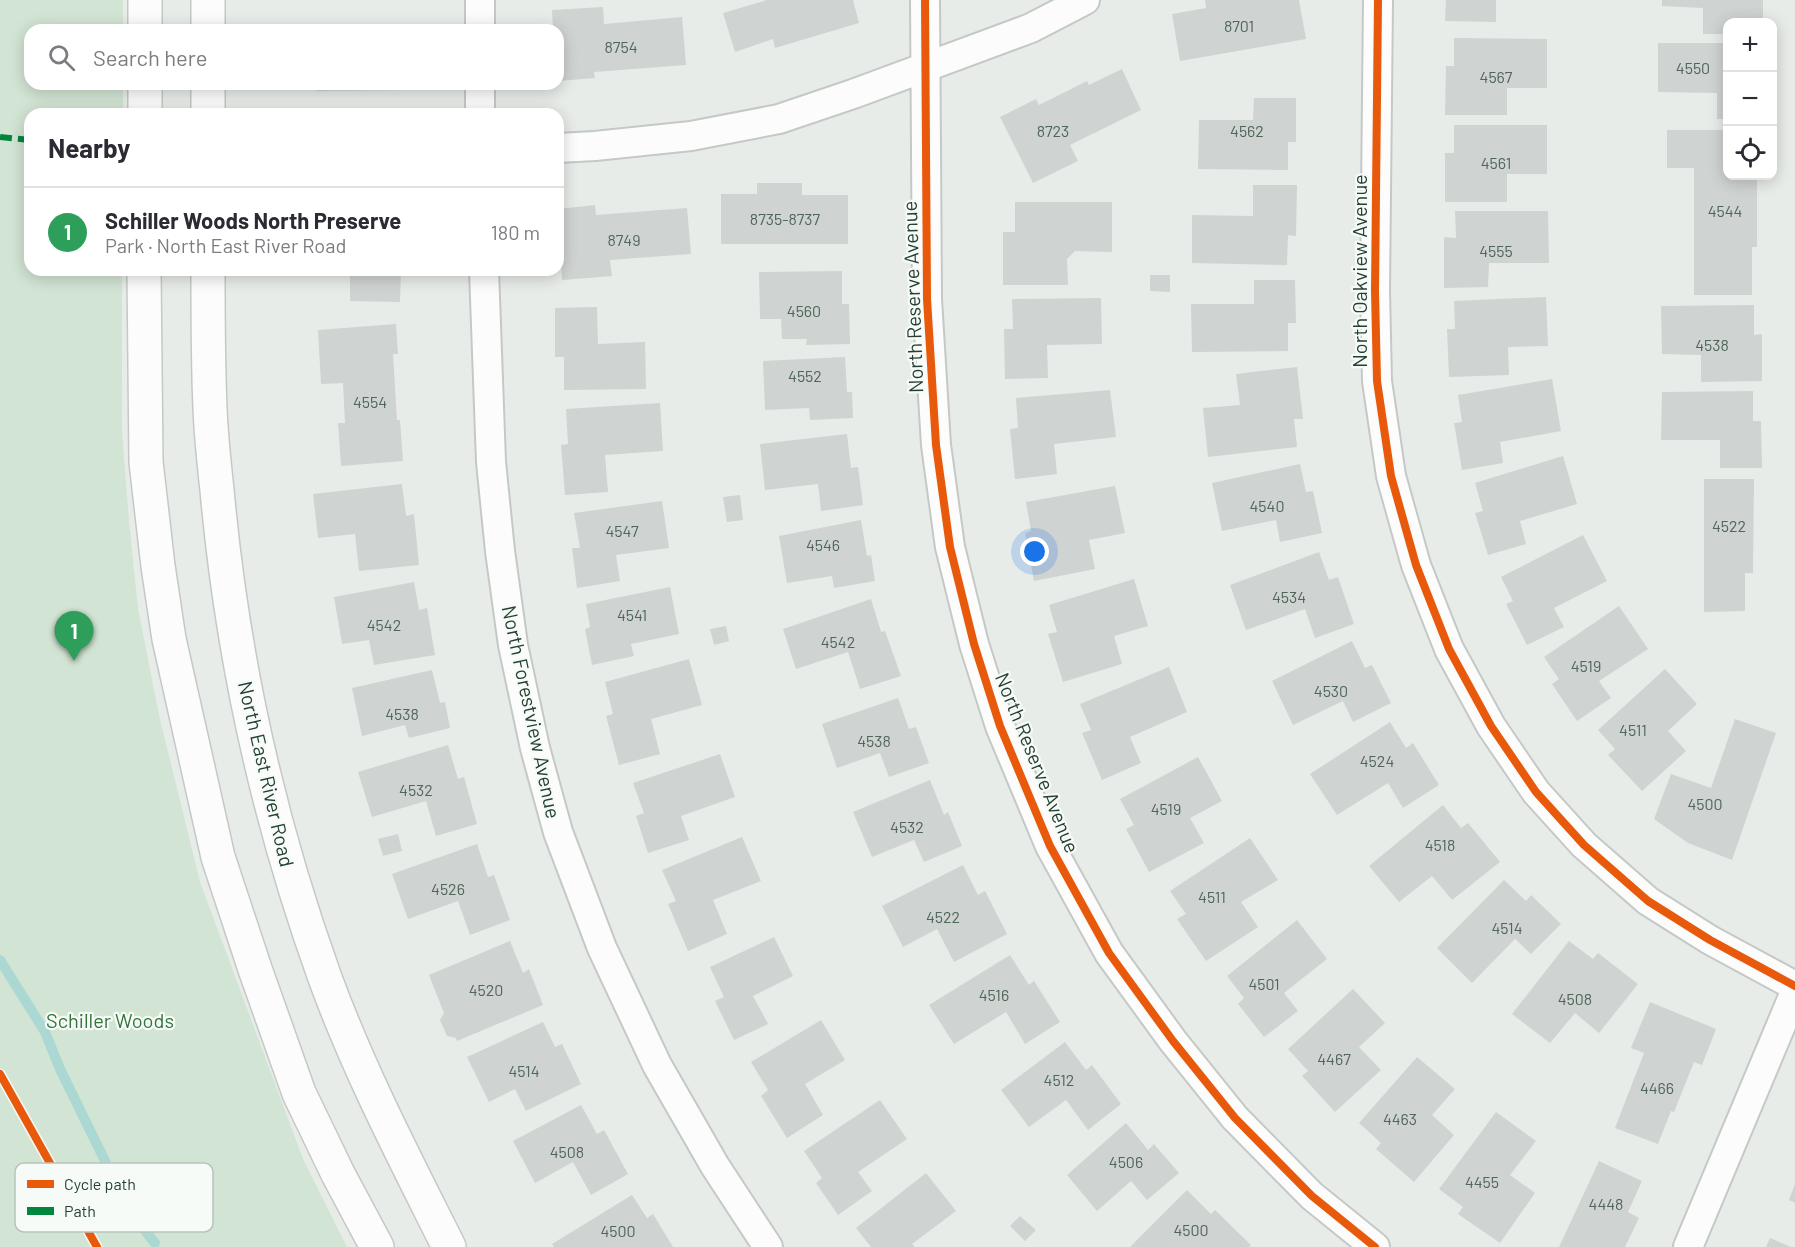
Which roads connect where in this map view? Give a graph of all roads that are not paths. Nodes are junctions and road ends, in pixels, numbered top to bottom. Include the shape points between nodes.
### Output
1 (145, 0) edge
2 (208, 0) edge
3 (480, 0) edge
4 (925, 0) edge
5 (1085, 0) edge
6 (1378, 0) edge
7 (145, 24) edge
8 (208, 24) edge
9 (480, 24) edge
10 (924, 67) junction
11 (145, 90) edge
12 (208, 90) edge
13 (480, 90) edge
14 (145, 108) edge
15 (208, 108) edge
16 (480, 108) edge
17 (564, 148) edge
18 (144, 276) edge
19 (208, 276) edge
20 (484, 276) edge
21 (1795, 986) edge
22 (1795, 992) edge
23 (377, 1247) edge
24 (449, 1247) edge
25 (768, 1247) edge
26 (1375, 1247) edge
27 (1688, 1247) edge

1 - 7 main road
2 - 8 main road
3 - 9 street
4 - 10 street, North Reserve Avenue
5 - 10 street via 1031,28
6 - 21 street, North Oakview Avenue via 1374,291 1377,381 1391,476 1416,565 1449,649 1491,726 1536,792 1584,846 1648,901
10 - 17 street via 779,119 691,136
10 - 26 street, North Reserve Avenue via 927,299 936,445 950,547 1000,726 1050,846 1115,962 1235,1118 1312,1196
11 - 14 main road
12 - 15 main road
13 - 16 street
18 - 23 main road via 146,462 158,566 169,639 218,856 299,1093
19 - 24 main road, North East River Road via 210,410 220,525 246,697 268,795 294,889 326,980 362,1068
20 - 25 street, North Forestview Avenue via 491,462 500,551 513,645 558,831 602,948 657,1065 715,1166
22 - 27 street

